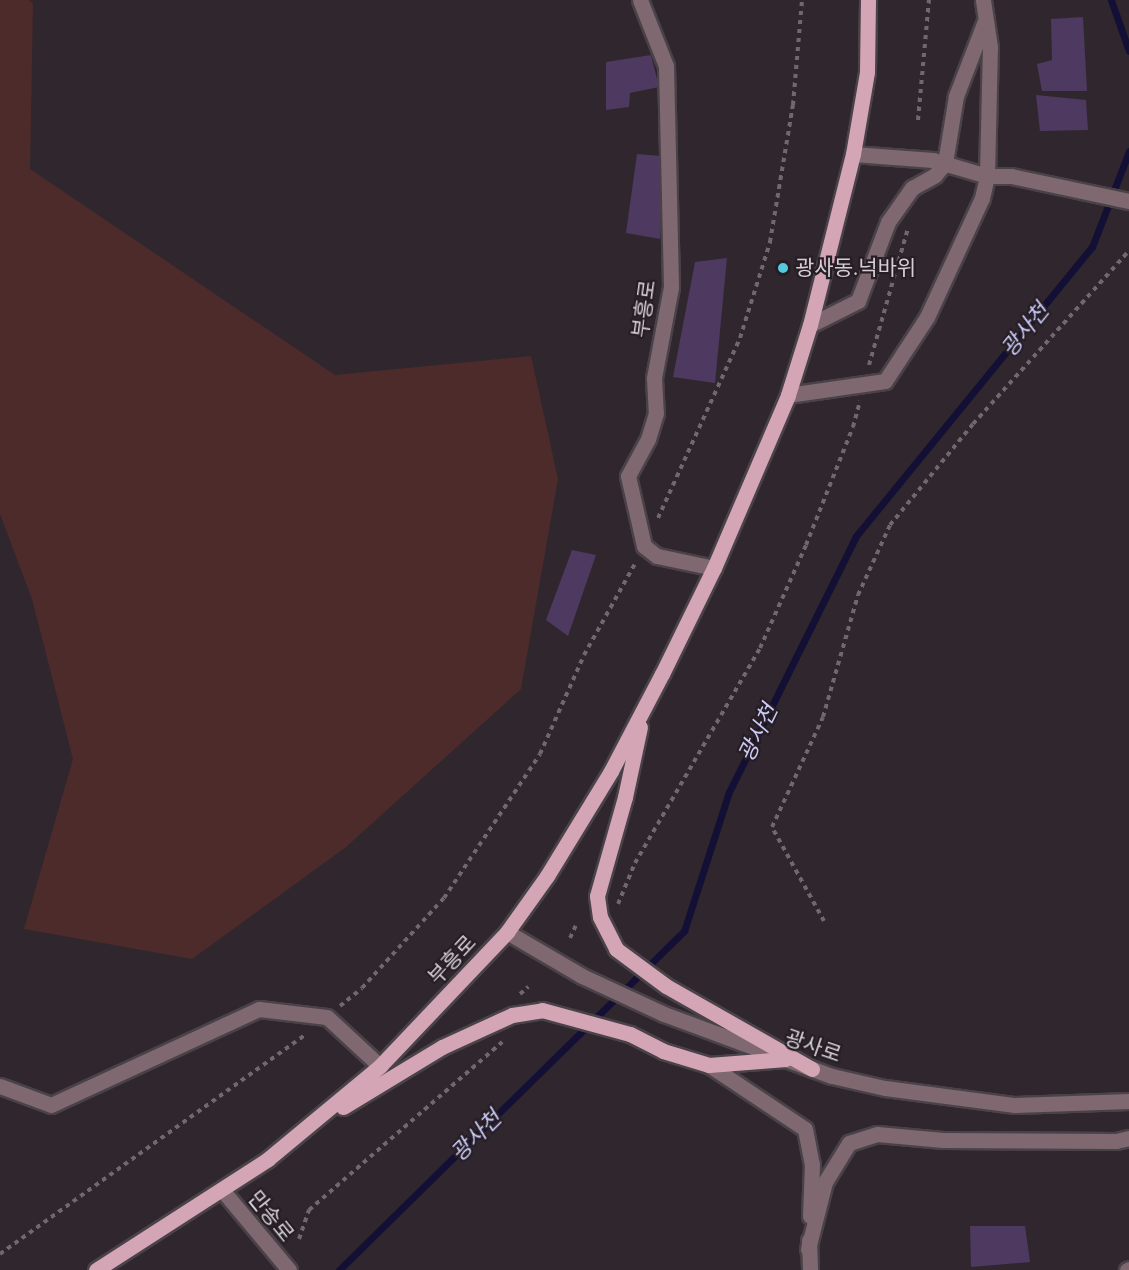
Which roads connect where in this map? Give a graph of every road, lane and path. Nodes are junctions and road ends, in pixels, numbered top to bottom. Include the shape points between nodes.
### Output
1 (640, 0) edge
2 (802, 0) edge
3 (868, 0) edge
4 (929, 0) edge
5 (983, 0) edge
6 (986, 19) junction
7 (918, 120) dead end
8 (853, 154) junction
9 (945, 163) junction
10 (987, 176) junction
11 (1129, 201) edge
12 (912, 216) dead end
13 (1129, 250) edge
14 (810, 325) junction
15 (864, 383) junction
16 (788, 395) junction
17 (644, 546) junction
18 (714, 568) junction
19 (644, 710) junction
20 (614, 913) dead end
21 (824, 921) dead end
22 (577, 923) dead end
23 (507, 932) junction
24 (570, 938) dead end
25 (327, 1017) junction
26 (503, 1041) dead end
27 (786, 1059) junction
28 (709, 1065) junction
29 (380, 1066) junction
30 (812, 1069) junction
31 (0, 1086) edge
32 (1129, 1101) edge
33 (307, 1128) junction
34 (1129, 1138) edge
35 (223, 1191) junction
36 (299, 1239) dead end
37 (808, 1249) junction
38 (0, 1254) edge
39 (288, 1269) edge
40 (96, 1270) edge
41 (810, 1270) edge

1 - 17 street, 부흥로 via 666,66 671,287 654,378 656,413 648,439 628,476
2 - 17 path via 795,105 770,242 740,338
3 - 8 main road, 부흥로 via 867,72
4 - 7 path
5 - 6 street
6 - 9 street via 956,96
6 - 10 street via 990,47
8 - 9 street
8 - 14 main road, 부흥로
9 - 10 street
9 - 14 street via 935,175 912,188 888,222 858,301
10 - 11 street via 1011,176
10 - 15 street via 982,198 927,317 885,381
12 - 15 path
13 - 21 path via 973,424 890,525 858,595 823,717 771,827
14 - 16 main road, 부흥로
15 - 16 street
15 - 20 path via 853,427 760,648 635,863
16 - 18 main road, 부흥로
17 - 18 street via 657,556
17 - 25 path via 584,655 540,754 444,898 362,988
18 - 19 main road, 부흥로
19 - 23 main road, 부흥로 via 547,876
19 - 30 main road via 625,798 597,896 600,917 616,949 666,986
22 - 24 path
23 - 27 street, 광사로 via 582,976 664,1014
23 - 29 main road, 부흥로
25 - 29 street
25 - 31 street via 259,1010 51,1105
25 - 38 path
26 - 36 path via 309,1210
27 - 28 main road
27 - 30 street, 광사로
28 - 33 main road via 663,1051 630,1034 542,1010 510,1016 442,1047
28 - 37 street via 805,1129 812,1164
29 - 33 main road, 부흥로
30 - 32 street, 광사로 via 885,1089 1015,1106
33 - 35 main road, 부흥로
34 - 37 street via 943,1140 877,1134 849,1143 825,1182
35 - 39 street, 만송로
35 - 40 main road, 부흥로
37 - 41 street

